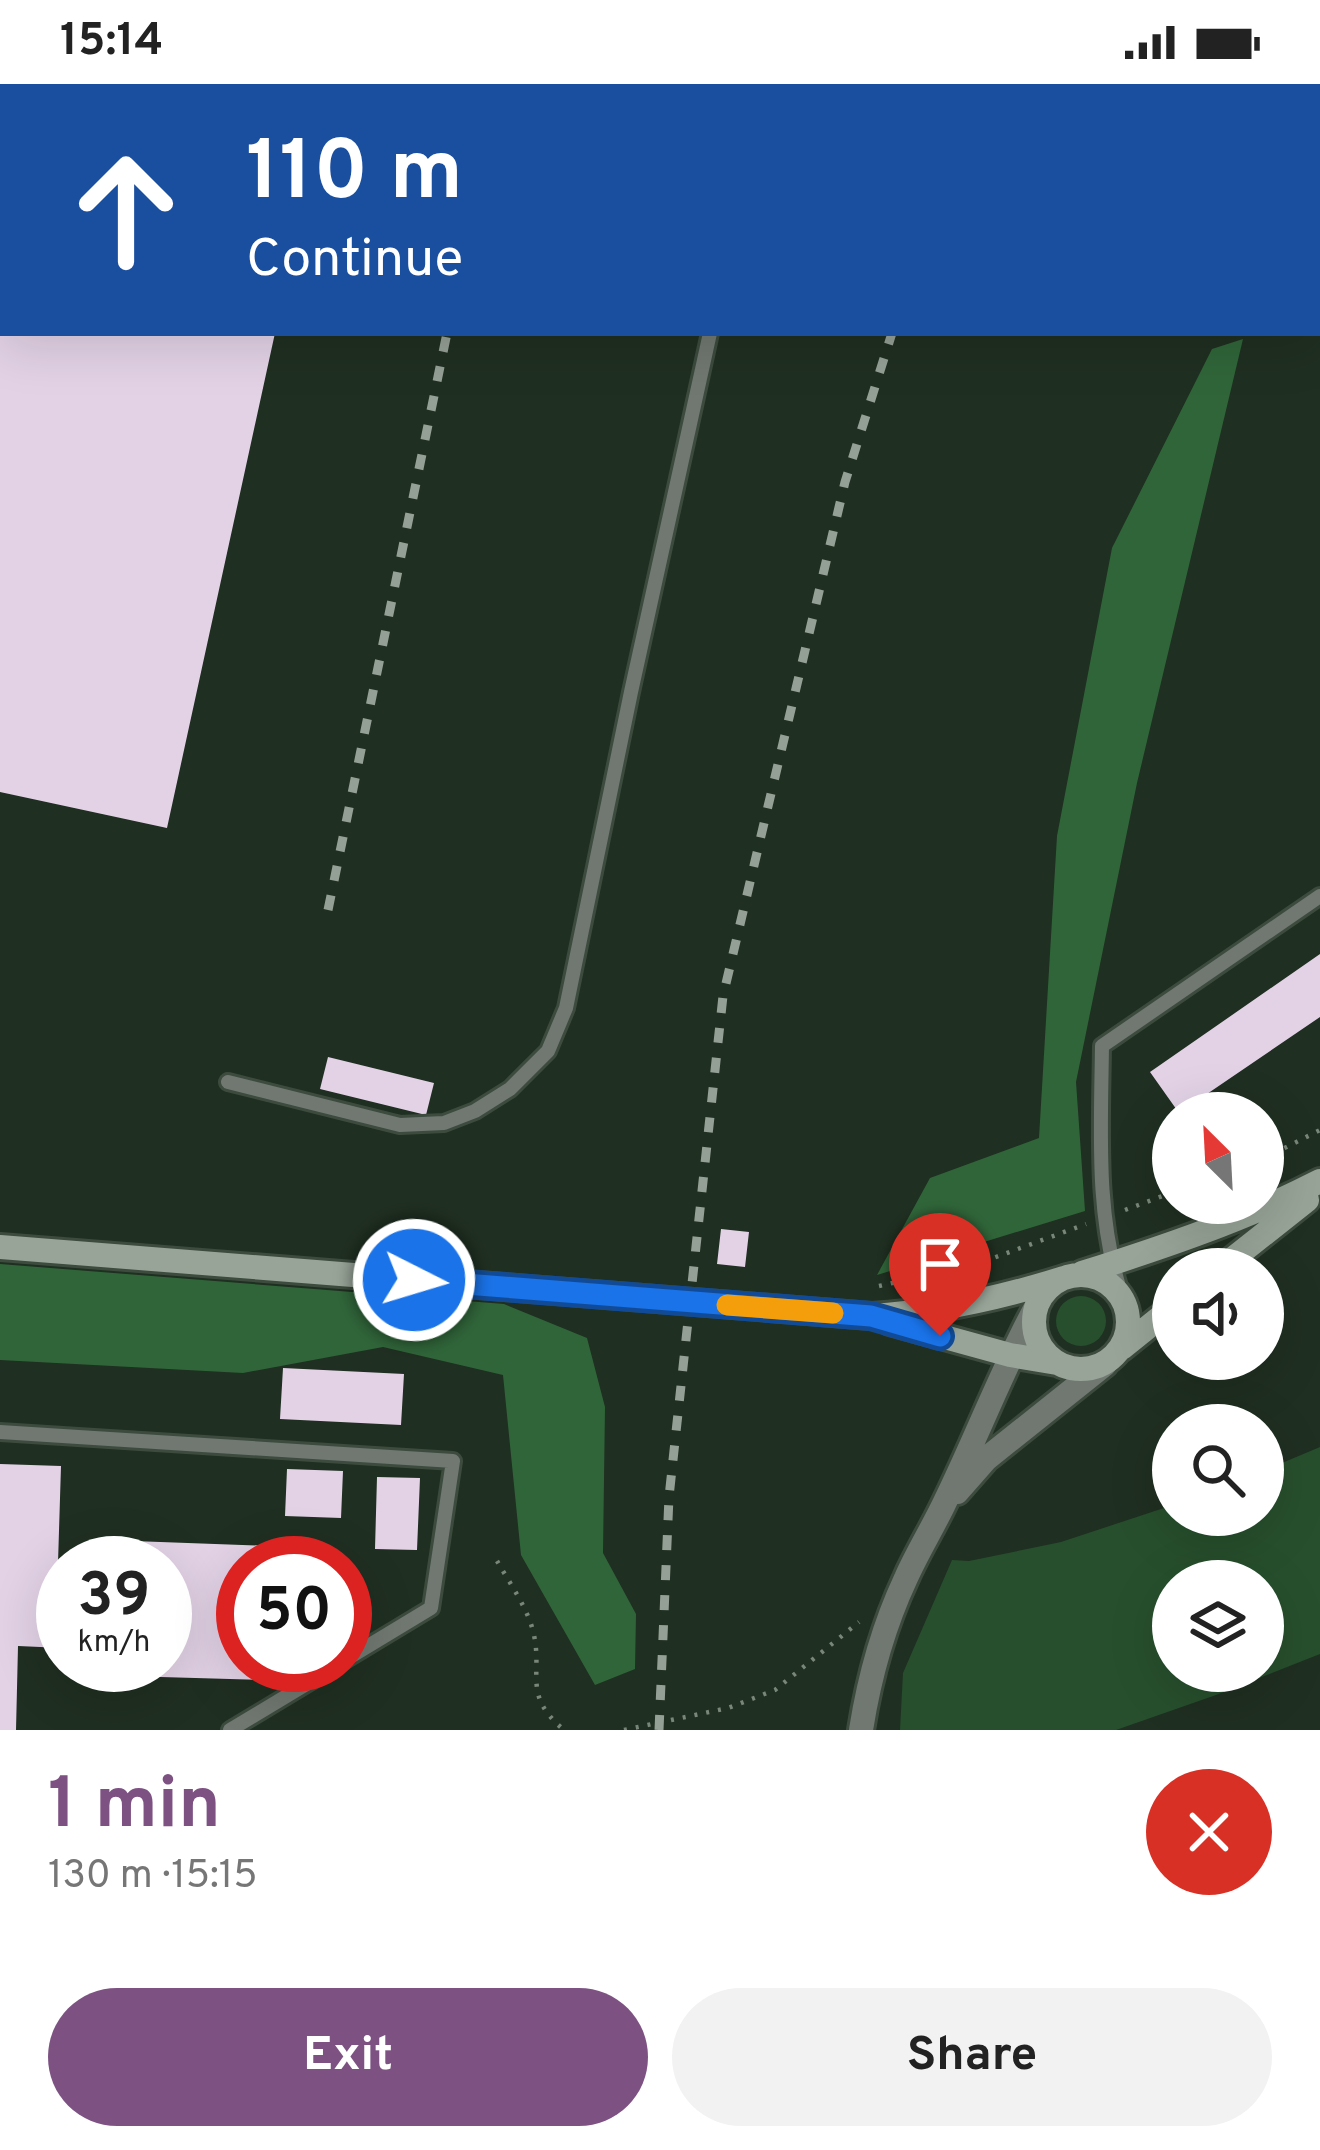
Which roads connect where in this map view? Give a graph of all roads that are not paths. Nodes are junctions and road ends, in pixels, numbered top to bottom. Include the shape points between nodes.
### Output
1 (709, 336) edge
2 (1320, 896) edge
3 (227, 1082) dead end
4 (1320, 1185) edge
5 (0, 1247) edge
6 (1245, 1248) edge
7 (1111, 1264) junction
8 (1069, 1276) junction
9 (1123, 1299) junction
10 (1035, 1310) junction
11 (871, 1316) junction
12 (1152, 1324) edge
13 (1010, 1355) junction
14 (1113, 1357) junction
15 (1057, 1363) junction
16 (0, 1432) edge
17 (943, 1507) junction
18 (372, 1644) edge
19 (293, 1692) edge
20 (230, 1730) edge
21 (861, 1730) edge

1 - 3 lane via 566,1007 548,1051 510,1089 444,1123 400,1125
2 - 7 lane via 1102,1046 1100,1168
4 - 6 main road
4 - 7 main road
5 - 11 main road
7 - 8 main road
7 - 9 lane
8 - 9 main road via 1095,1276
8 - 10 main road via 1051,1285
8 - 11 main road via 1002,1298
9 - 14 main road via 1128,1333
10 - 13 street
10 - 15 main road via 1036,1338
11 - 13 main road
12 - 14 main road
13 - 15 main road
13 - 17 street
14 - 15 main road via 1089,1369
14 - 17 street via 986,1459
16 - 18 lane via 453,1461 431,1608
17 - 21 street via 903,1584
19 - 20 lane

